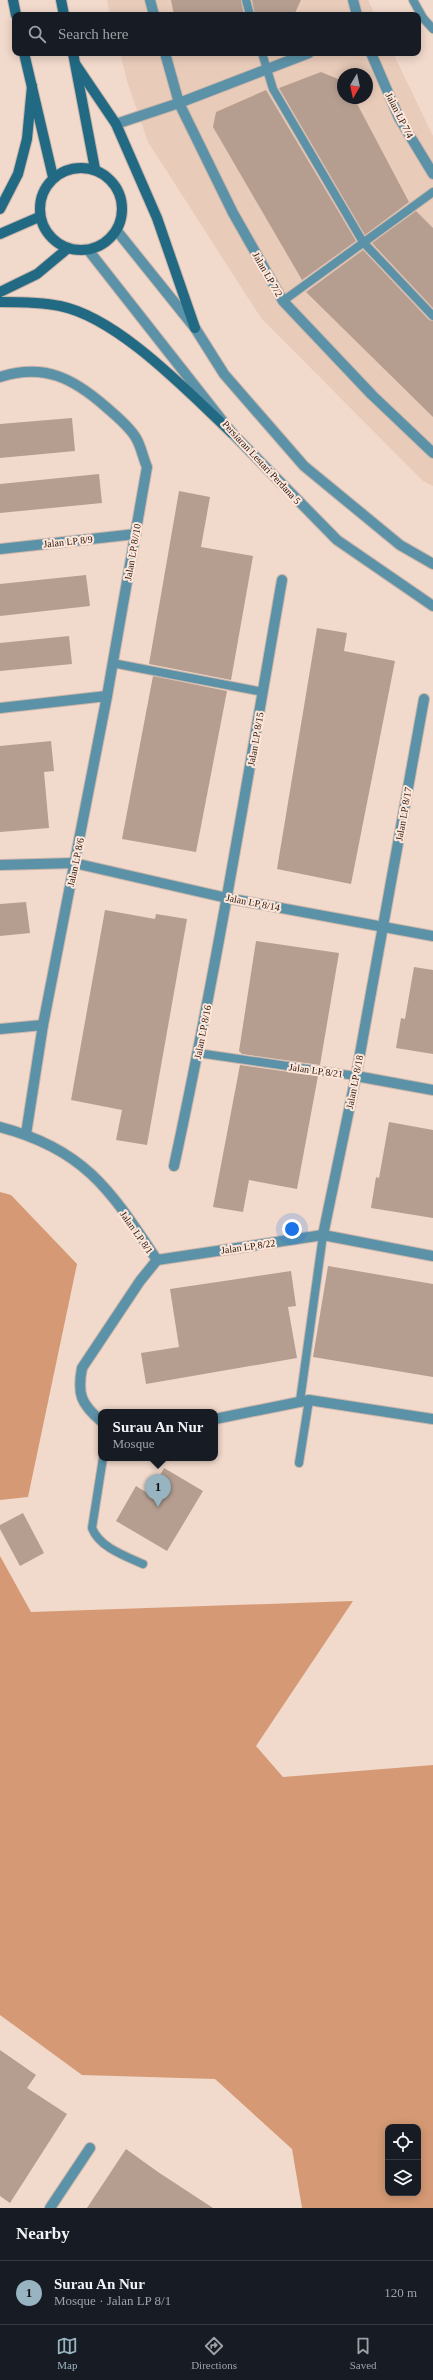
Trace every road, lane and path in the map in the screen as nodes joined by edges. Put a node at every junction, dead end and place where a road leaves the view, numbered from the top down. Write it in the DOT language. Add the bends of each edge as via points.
graph roads {
  1 [pos="13,0"];
  2 [pos="61,0"];
  3 [pos="150,0"];
  4 [pos="246,0"];
  5 [pos="353,0"];
  6 [pos="413,0"];
  7 [pos="15,12"];
  8 [pos="63,12"];
  9 [pos="153,12"];
  10 [pos="249,12"];
  11 [pos="356,12"];
  12 [pos="418,12"];
  13 [pos="421,18"];
  14 [pos="433,28"];
  15 [pos="25,56"];
  16 [pos="74,56"];
  17 [pos="166,56"];
  18 [pos="263,56"];
  19 [pos="301,56"];
  20 [pos="372,56"];
  21 [pos="76,65"];
  22 [pos="267,68"];
  23 [pos="32,86"];
  24 [pos="179,103"];
  25 [pos="116,124"];
  26 [pos="95,169"];
  27 [pos="433,174"];
  28 [pos="53,177"];
  29 [pos="433,192"];
  30 [pos="0,209"];
  31 [pos="39,217"];
  32 [pos="117,231"];
  33 [pos="0,234"];
  34 [pos="363,242"];
  35 [pos="67,249"];
  36 [pos="89,251"];
  37 [pos="0,292"];
  38 [pos="283,300"];
  39 [pos="0,302"];
  40 [pos="433,316"];
  41 [pos="195,328"];
  42 [pos="0,378"];
  43 [pos="232,433"];
  44 [pos="433,453"];
  45 [pos="136,534"];
  46 [pos="0,549"];
  47 [pos="433,564"];
  48 [pos="282,580"];
  49 [pos="433,606"];
  50 [pos="112,663"];
  51 [pos="263,692"];
  52 [pos="107,696"];
  53 [pos="424,699"];
  54 [pos="0,708"];
  55 [pos="74,863"];
  56 [pos="0,864"];
  57 [pos="227,898"];
  58 [pos="383,928"];
  59 [pos="433,936"];
  60 [pos="43,1025"];
  61 [pos="0,1029"];
  62 [pos="198,1053"];
  63 [pos="356,1076"];
  64 [pos="433,1090"];
  65 [pos="0,1127"];
  66 [pos="26,1134"];
  67 [pos="174,1166"];
  68 [pos="323,1236"];
  69 [pos="433,1256"];
  70 [pos="157,1260"];
  71 [pos="304,1400"];
  72 [pos="218,1418"];
  73 [pos="433,1418"];
  74 [pos="98,1419"];
  75 [pos="103,1461"];
  76 [pos="299,1463"];
  77 [pos="143,1564"];
  78 [pos="90,2148"];
  79 [pos="50,2208"];
  1 -- 7 [label="main road"];
  2 -- 8 [label="main road"];
  3 -- 9 [label="street"];
  4 -- 10 [label="lane"];
  5 -- 11 [label="street"];
  6 -- 12 [label="lane"];
  13 -- 14 [label="lane"];
  15 -- 23 [label="main road"];
  16 -- 21 [label="main road"];
  17 -- 24 [label="street, Jalan LP 7/2"];
  18 -- 22 [label="lane"];
  19 -- 22 [label="street"];
  20 -- 27 [label="street, Jalan LP 7/4" via="399,118"];
  21 -- 25 [label="main road"];
  21 -- 26 [label="main road"];
  22 -- 24 [label="street"];
  22 -- 34 [label="lane" via="273,88"];
  23 -- 28 [label="main road"];
  23 -- 30 [label="main road" via="27,139 18,174"];
  24 -- 25 [label="street"];
  24 -- 38 [label="street, Jalan LP 7/2" via="233,213"];
  25 -- 41 [label="main road" via="157,218"];
  26 -- 28 [label="main road" via="73,168"];
  26 -- 32 [label="main road" via="111,179 121,195 123,213"];
  28 -- 31 [label="main road" via="41,195"];
  29 -- 34 [label="lane"];
  31 -- 33 [label="main road"];
  31 -- 35 [label="main road" via="48,236"];
  32 -- 36 [label="main road" via="105,244"];
  32 -- 41 [label="street"];
  34 -- 38 [label="lane"];
  34 -- 40 [label="lane"];
  35 -- 36 [label="main road"];
  35 -- 37 [label="main road" via="37,274"];
  36 -- 43 [label="street, Persiaran Lestari Perdana 5"];
  38 -- 44 [label="street, Jalan LP 7/2" via="372,395"];
  39 -- 43 [label="main road" via="62,306 95,320 145,352"];
  41 -- 47 [label="street" via="224,374 304,466 400,545"];
  42 -- 45 [label="street, Jalan LP 8//10" via="39,371 64,377 86,389 136,438 147,467"];
  43 -- 49 [label="street, Persiaran Lestari Perdana 5" via="337,540"];
  45 -- 46 [label="street, Jalan LP 8/9"];
  45 -- 50 [label="street, Jalan LP 8//10"];
  48 -- 51 [label="street, Jalan LP 8/15"];
  50 -- 51 [label="lane"];
  50 -- 52 [label="street, Jalan LP 8//10"];
  51 -- 57 [label="street, Jalan LP 8/15"];
  52 -- 54 [label="street"];
  52 -- 55 [label="street, Jalan LP 8/6"];
  53 -- 58 [label="street, Jalan LP 8/17"];
  55 -- 56 [label="street, Jalan LP 8/14"];
  55 -- 57 [label="street, Jalan LP 8/14"];
  55 -- 60 [label="street, Jalan LP 8/6"];
  57 -- 58 [label="street, Jalan LP 8/14"];
  57 -- 62 [label="street, Jalan LP 8/16"];
  58 -- 59 [label="street, Jalan LP 8/14"];
  58 -- 63 [label="street, Jalan LP 8/18"];
  60 -- 61 [label="street"];
  60 -- 66 [label="street, Jalan LP 8/6"];
  62 -- 63 [label="lane, Jalan LP 8/21"];
  62 -- 67 [label="street, Jalan LP 8/16"];
  63 -- 64 [label="street, Jalan LP 8/21"];
  63 -- 68 [label="street, Jalan LP 8/18"];
  65 -- 66 [label="street, Jalan LP 8/1"];
  66 -- 70 [label="street, Jalan LP 8/1" via="54,1146 76,1160 97,1179 110,1192"];
  68 -- 69 [label="street, Jalan LP 8/22"];
  68 -- 70 [label="street, Jalan LP 8/22"];
  68 -- 71 [label="lane"];
  70 -- 74 [label="street, Jalan LP 8/1" via="82,1368 79,1384 81,1399"];
  71 -- 72 [label="street"];
  71 -- 73 [label="street"];
  71 -- 76 [label="lane"];
  75 -- 77 [label="lane" via="93,1519 94,1533 106,1545"];
  78 -- 79 [label="street"];
}
